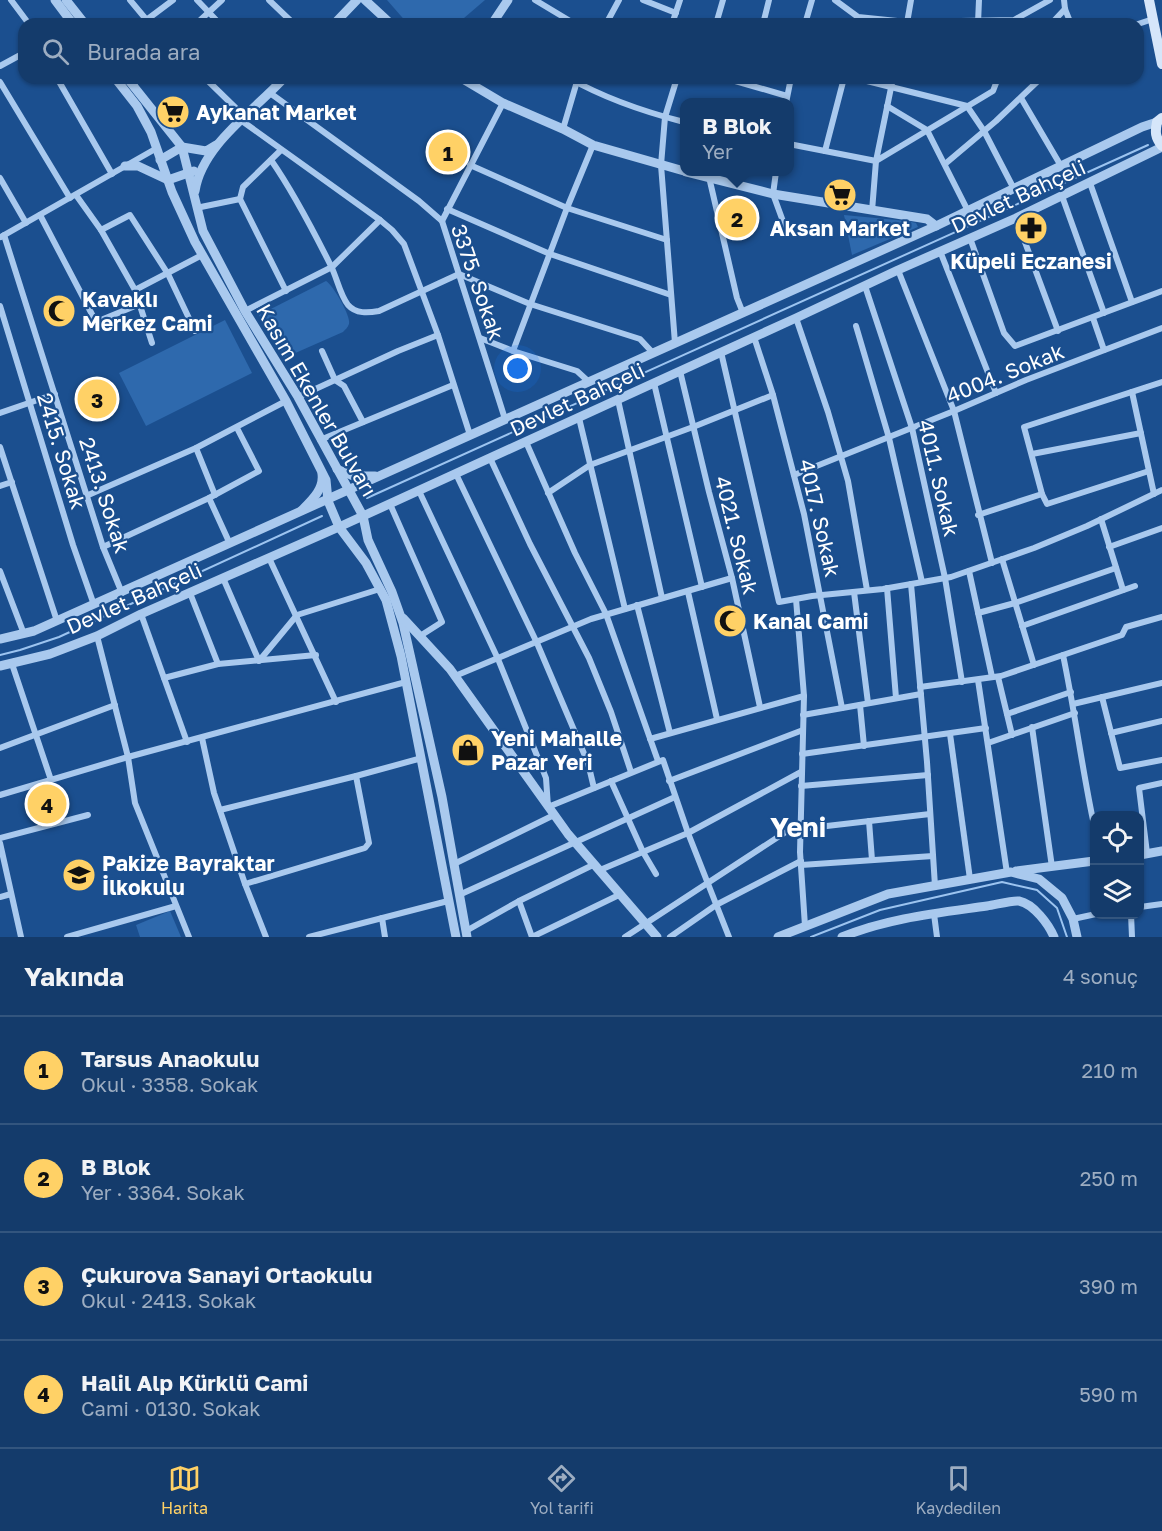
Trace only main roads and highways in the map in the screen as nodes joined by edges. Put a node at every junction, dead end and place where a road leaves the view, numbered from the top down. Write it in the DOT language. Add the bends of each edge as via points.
graph roads {
  1 [pos="1149,0"];
  2 [pos="1162,64"];
  3 [pos="1160,120"];
  4 [pos="1162,146"];
  1 -- 2 [label="main road"];
  3 -- 4 [label="main road" via="1155,130"];
}
